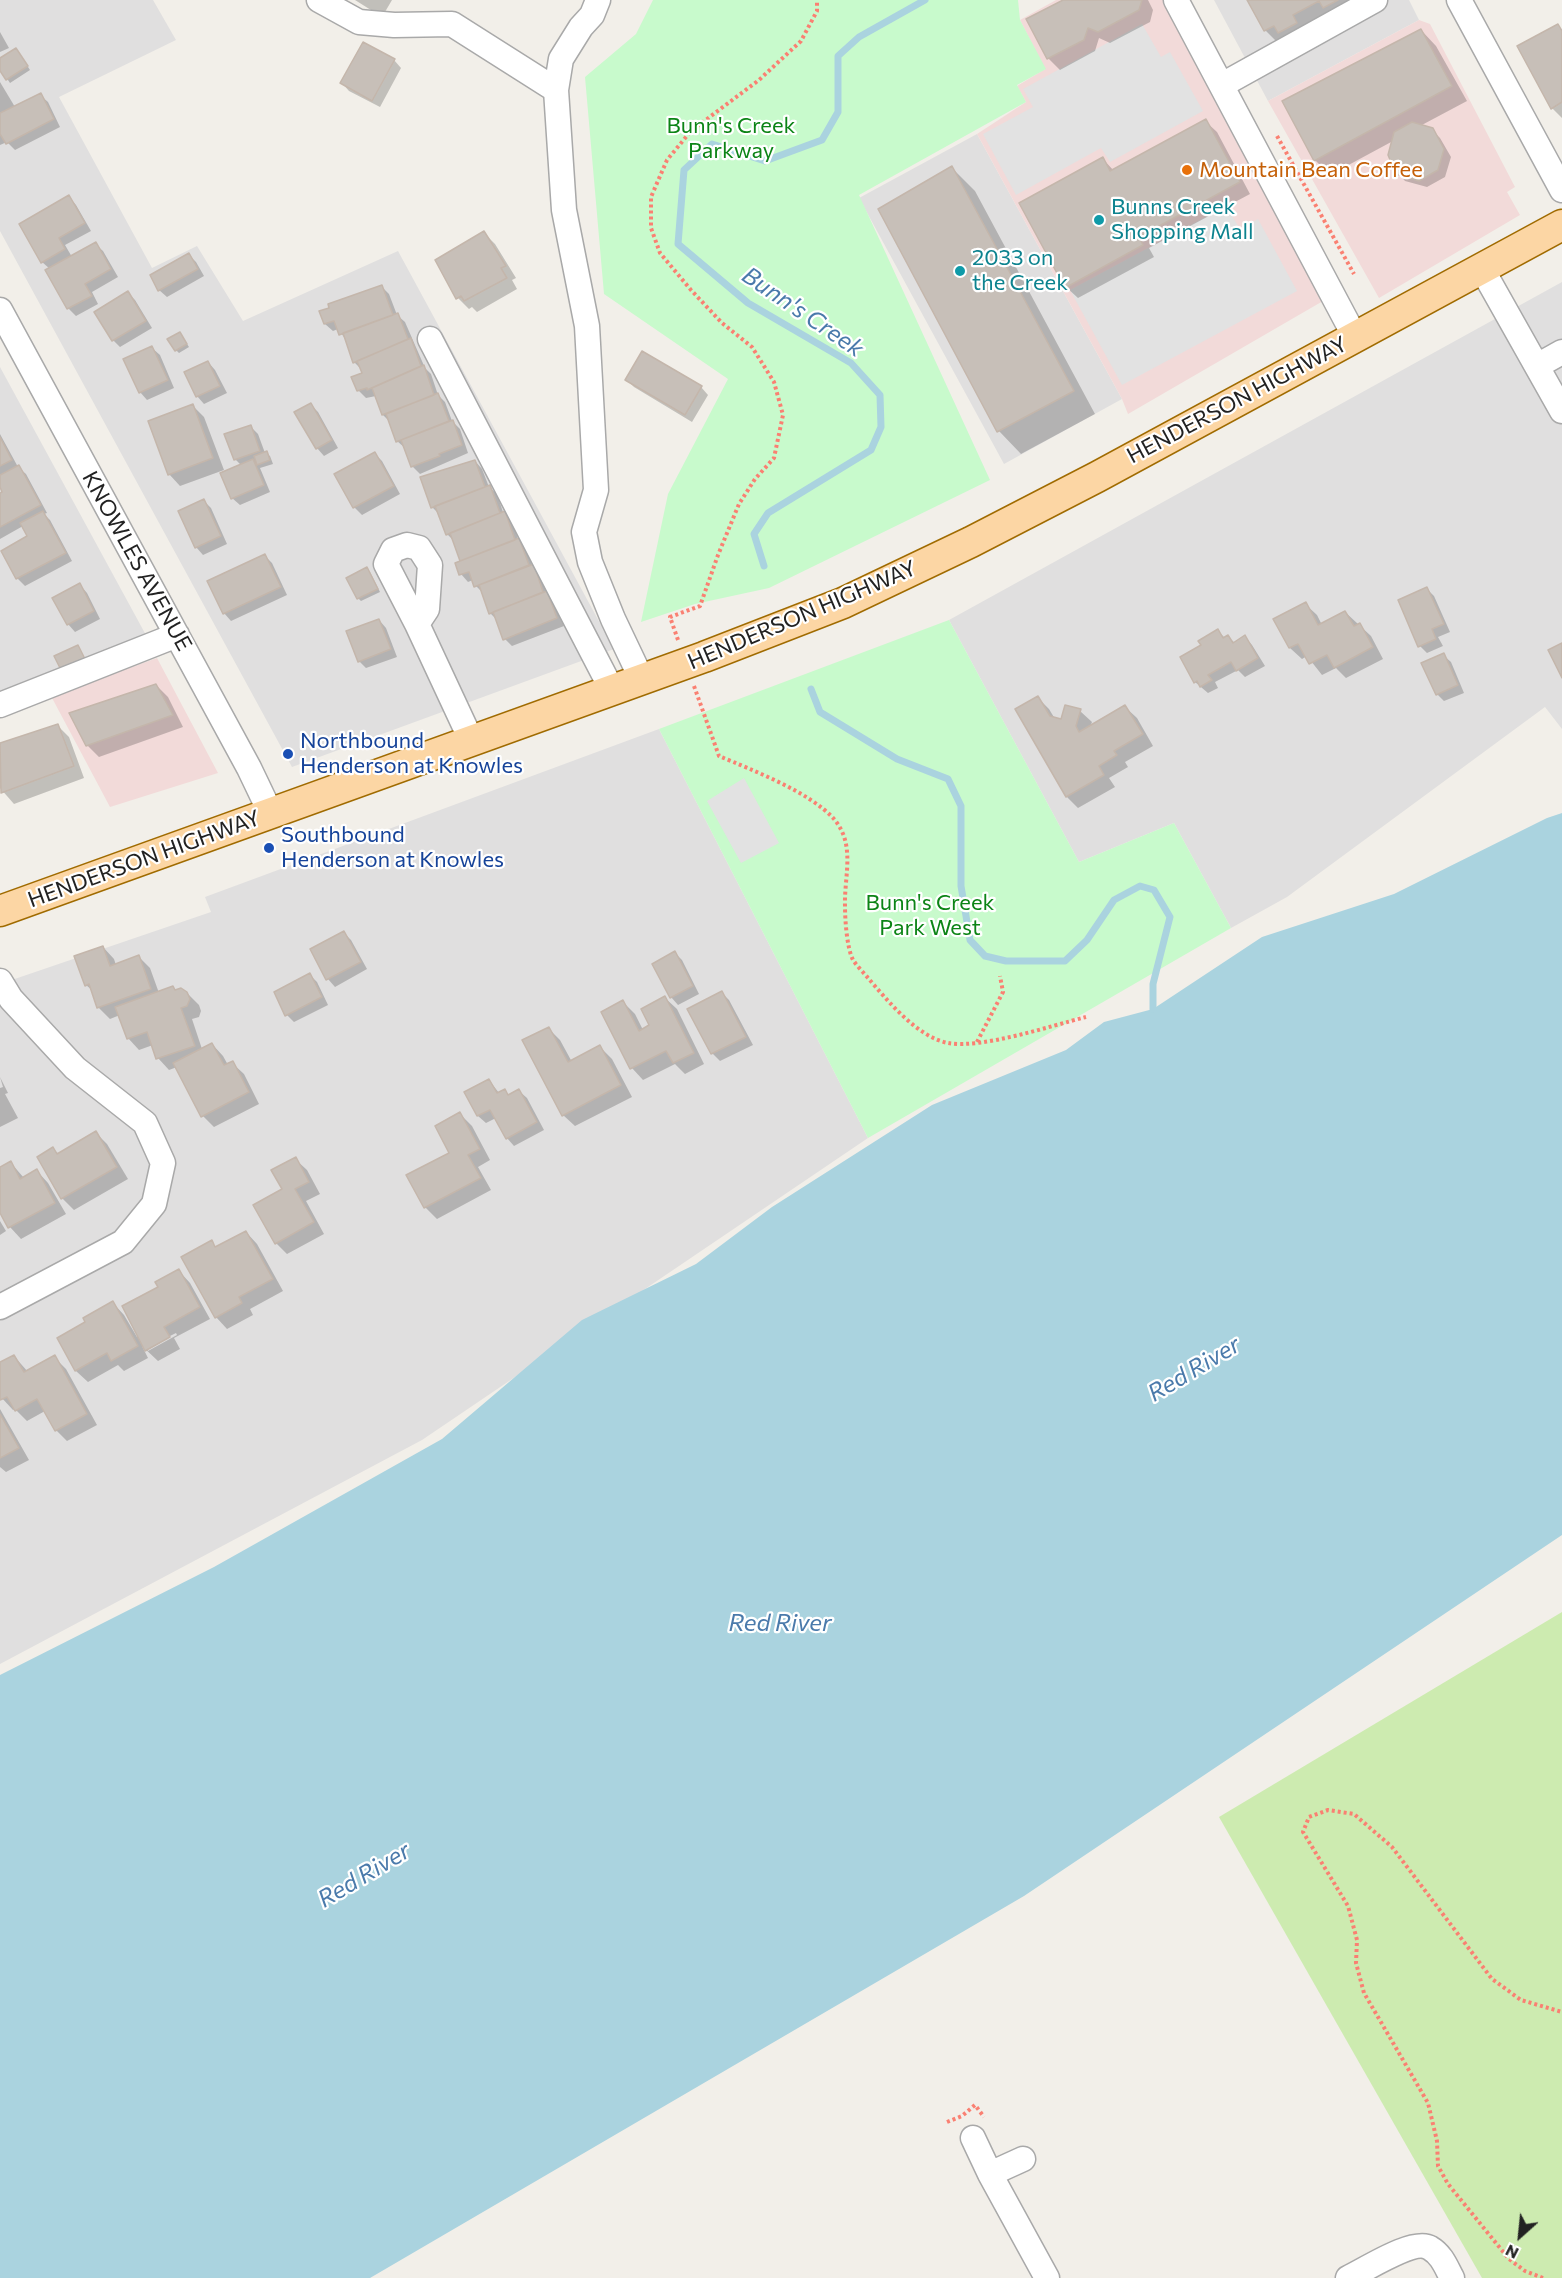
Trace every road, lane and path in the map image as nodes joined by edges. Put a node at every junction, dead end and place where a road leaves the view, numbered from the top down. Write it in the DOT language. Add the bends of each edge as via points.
graph roads {
  1 [pos="320,0"];
  2 [pos="598,0"];
  3 [pos="817,0"];
  4 [pos="1176,0"];
  5 [pos="1375,0"];
  6 [pos="1459,0"];
  7 [pos="1222,86"];
  8 [pos="556,90"];
  9 [pos="1276,133"];
  10 [pos="1562,190"];
  11 [pos="1562,225"];
  12 [pos="1482,269"];
  13 [pos="1354,274"];
  14 [pos="0,310"];
  15 [pos="1355,337"];
  16 [pos="430,339"];
  17 [pos="1562,352"];
  18 [pos="1537,366"];
  19 [pos="1562,411"];
  20 [pos="417,624"];
  21 [pos="177,635"];
  22 [pos="686,664"];
  23 [pos="642,680"];
  24 [pos="612,690"];
  25 [pos="0,705"];
  26 [pos="472,742"];
  27 [pos="271,814"];
  28 [pos="0,911"];
  29 [pos="1000,976"];
  30 [pos="0,981"];
  31 [pos="1086,1017"];
  32 [pos="977,1042"];
  33 [pos="0,1307"];
  34 [pos="1562,2012"];
  35 [pos="973,2138"];
  36 [pos="1023,2159"];
  37 [pos="990,2174"];
  38 [pos="1046,2278"];
  39 [pos="1348,2278"];
  40 [pos="1452,2278"];
  41 [pos="1543,2278"];
  1 -- 8 [label="street" via="359,22 452,24"];
  2 -- 8 [label="street" via="561,59"];
  3 -- 22 [label="path" via="817,11 801,41 759,80 691,131 667,160 651,197 651,228 660,253 722,323 752,347 774,382 783,415 774,458 739,504 700,606 670,617"];
  4 -- 7 [label="street"];
  5 -- 7 [label="street"];
  6 -- 10 [label="street"];
  7 -- 15 [label="street"];
  8 -- 23 [label="street" via="564,210 587,326 596,490 584,532 590,562"];
  9 -- 13 [label="path"];
  11 -- 12 [label="main road, HENDERSON HIGHWAY"];
  12 -- 15 [label="main road, HENDERSON HIGHWAY"];
  12 -- 18 [label="street"];
  14 -- 21 [label="street, KNOWLES AVENUE"];
  15 -- 22 [label="main road, HENDERSON HIGHWAY" via="971,542 843,603"];
  16 -- 24 [label="street"];
  17 -- 18 [label="street"];
  18 -- 19 [label="street"];
  20 -- 26 [label="street"];
  21 -- 25 [label="street"];
  21 -- 27 [label="street, KNOWLES AVENUE"];
  22 -- 23 [label="main road, HENDERSON HIGHWAY"];
  22 -- 32 [label="path" via="718,756 782,783 834,819 845,838 848,868 844,904 853,960 886,1000 917,1029 947,1042"];
  23 -- 24 [label="main road, HENDERSON HIGHWAY"];
  24 -- 26 [label="main road, HENDERSON HIGHWAY"];
  26 -- 27 [label="main road, HENDERSON HIGHWAY"];
  27 -- 28 [label="main road, HENDERSON HIGHWAY"];
  29 -- 32 [label="path" via="1003,992"];
  30 -- 33 [label="street" via="11,999 75,1068 145,1123 163,1162 154,1204 123,1242"];
  31 -- 32 [label="path"];
  34 -- 41 [label="path" via="1521,2000 1492,1979 1392,1847 1354,1814 1328,1810 1309,1817 1303,1832 1348,1906 1364,1994 1428,2103 1438,2166 1509,2259"];
  35 -- 37 [label="street"];
  36 -- 37 [label="street"];
  37 -- 38 [label="street"];
  39 -- 40 [label="street" via="1413,2246 1428,2246 1440,2256"];
}
